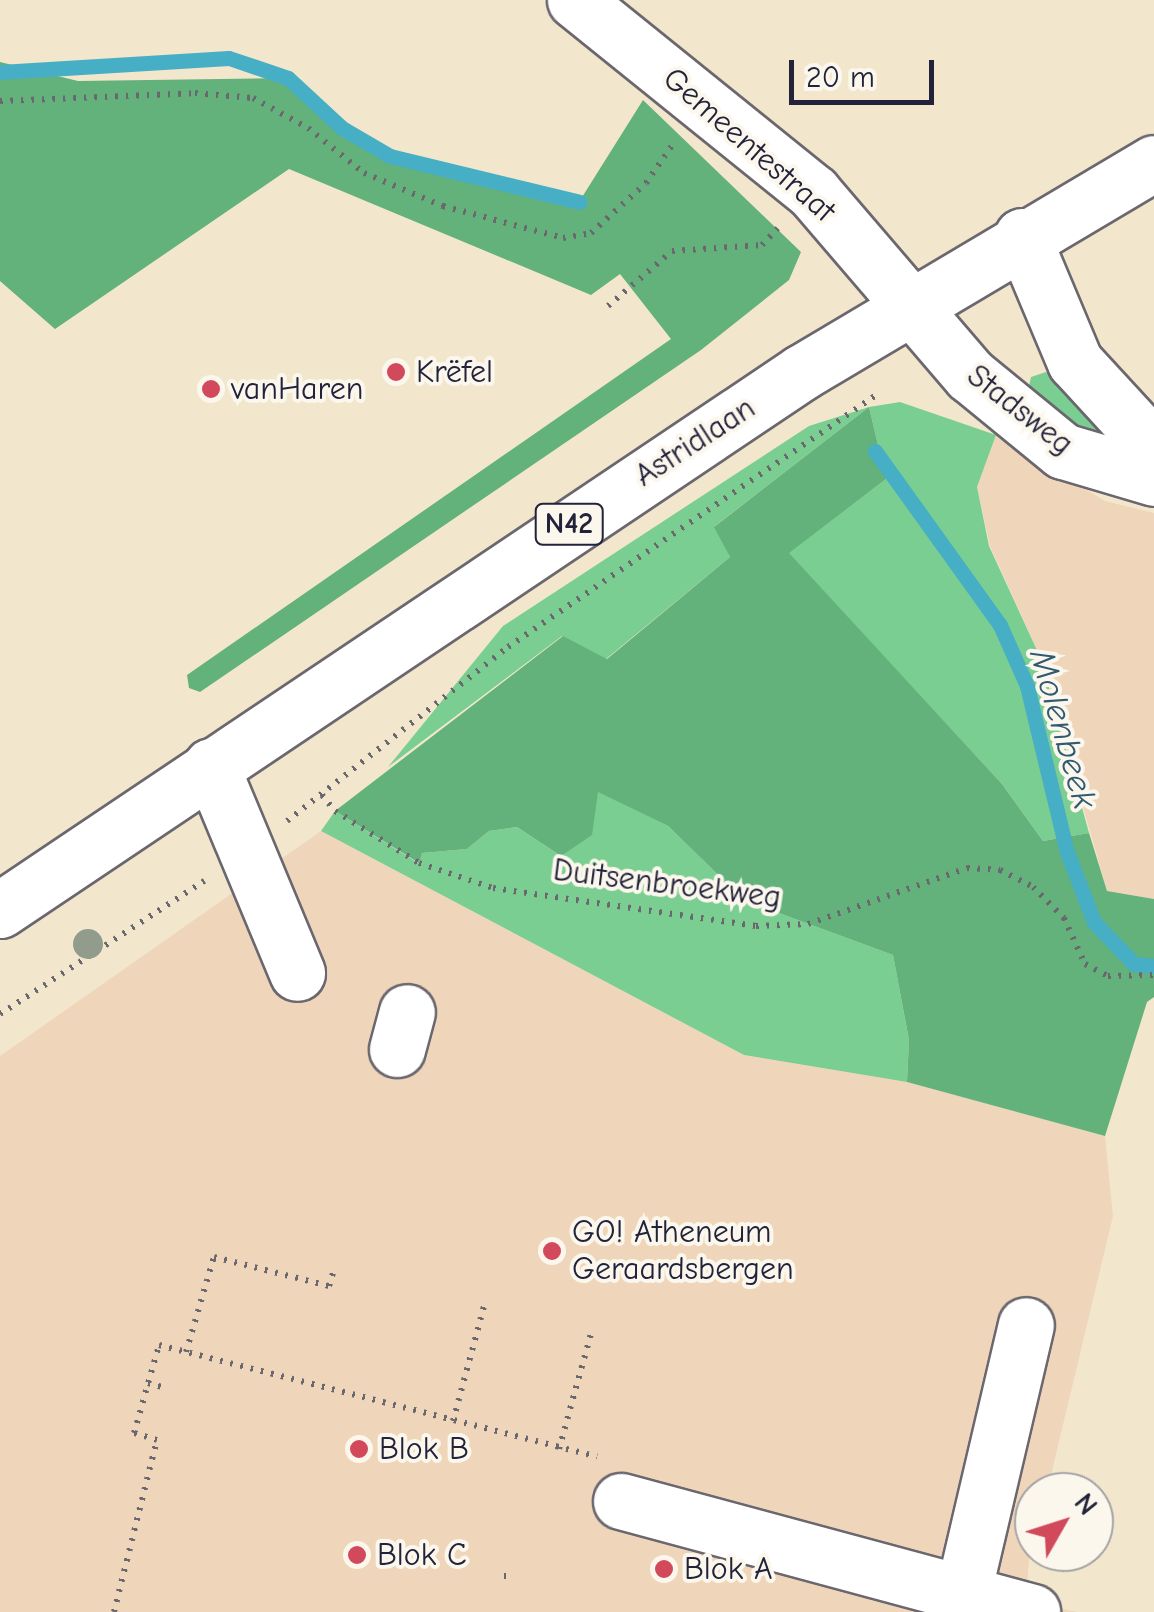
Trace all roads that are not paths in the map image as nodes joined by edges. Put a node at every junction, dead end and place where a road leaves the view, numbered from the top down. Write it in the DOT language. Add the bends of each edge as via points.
graph roads {
  1 [pos="575,0"];
  2 [pos="1154,163"];
  3 [pos="1022,236"];
  4 [pos="910,304"];
  5 [pos="1154,448"];
  6 [pos="1154,478"];
  7 [pos="211,766"];
  8 [pos="0,910"];
  9 [pos="297,973"];
  10 [pos="1026,1325"];
  11 [pos="622,1500"];
  12 [pos="963,1593"];
  13 [pos="1032,1612"];
  1 -- 4 [label="main road, Gemeentestraat" via="812,192"];
  2 -- 3 [label="main road, Astridlaan / N42"];
  3 -- 4 [label="main road, Astridlaan / N42"];
  3 -- 5 [label="main road, Stadsweg" via="1075,362"];
  4 -- 6 [label="main road, Stadsweg" via="970,375 1063,452"];
  4 -- 7 [label="main road, Astridlaan / N42"];
  7 -- 8 [label="main road, Astridlaan / N42"];
  7 -- 9 [label="main road"];
  10 -- 12 [label="main road"];
  11 -- 12 [label="main road"];
  12 -- 13 [label="main road"];
}
